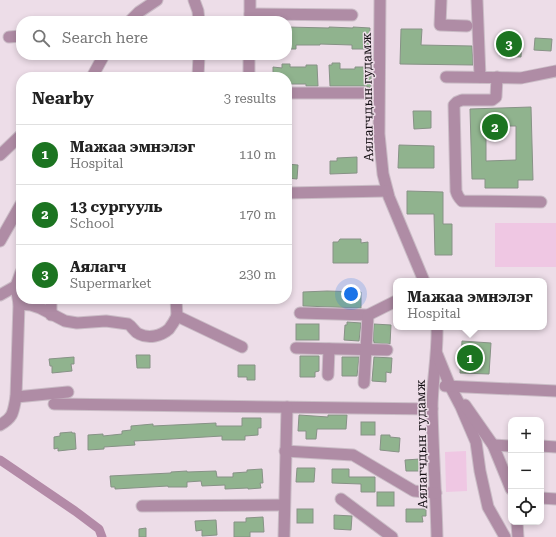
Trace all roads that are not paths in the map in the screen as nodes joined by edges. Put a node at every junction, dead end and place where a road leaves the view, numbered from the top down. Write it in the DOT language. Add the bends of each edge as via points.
graph roads {
  1 [pos="157,0"];
  2 [pos="194,0"];
  3 [pos="250,0"];
  4 [pos="380,0"];
  5 [pos="441,0"];
  6 [pos="477,0"];
  7 [pos="352,14"];
  8 [pos="135,16"];
  9 [pos="198,16"];
  10 [pos="250,16"];
  11 [pos="284,16"];
  12 [pos="467,26"];
  13 [pos="16,36"];
  14 [pos="9,37"];
  15 [pos="101,60"];
  16 [pos="199,60"];
  17 [pos="249,60"];
  18 [pos="556,71"];
  19 [pos="95,72"];
  20 [pos="198,72"];
  21 [pos="249,72"];
  22 [pos="446,76"];
  23 [pos="480,77"];
  24 [pos="497,77"];
  25 [pos="365,93"];
  26 [pos="292,94"];
  27 [pos="16,140"];
  28 [pos="0,155"];
  29 [pos="387,191"];
  30 [pos="292,193"];
  31 [pos="541,202"];
  32 [pos="16,211"];
  33 [pos="3,229"];
  34 [pos="0,241"];
  35 [pos="421,278"];
  36 [pos="16,286"];
  37 [pos="0,295"];
  38 [pos="393,302"];
  39 [pos="19,304"];
  40 [pos="51,304"];
  41 [pos="177,304"];
  42 [pos="300,313"];
  43 [pos="51,315"];
  44 [pos="368,315"];
  45 [pos="178,316"];
  46 [pos="437,330"];
  47 [pos="242,347"];
  48 [pos="296,348"];
  49 [pos="329,349"];
  50 [pos="366,350"];
  51 [pos="387,350"];
  52 [pos="436,352"];
  53 [pos="328,375"];
  54 [pos="364,383"];
  55 [pos="433,385"];
  56 [pos="451,386"];
  57 [pos="556,391"];
  58 [pos="68,392"];
  59 [pos="16,397"];
  60 [pos="54,404"];
  61 [pos="286,407"];
  62 [pos="432,408"];
  63 [pos="0,425"];
  64 [pos="494,445"];
  65 [pos="508,446"];
  66 [pos="544,446"];
  67 [pos="556,447"];
  68 [pos="285,451"];
  69 [pos="508,481"];
  70 [pos="436,493"];
  71 [pos="544,498"];
  72 [pos="341,499"];
  73 [pos="556,499"];
  74 [pos="284,505"];
  75 [pos="142,506"];
  76 [pos="517,525"];
  77 [pos="284,537"];
  78 [pos="392,537"];
  79 [pos="437,537"];
  80 [pos="506,537"];
  81 [pos="518,537"];
  1 -- 8 [label="street"];
  2 -- 9 [label="street"];
  3 -- 10 [label="street"];
  4 -- 29 [label="street, Аялагчдын гудамж" via="379,134"];
  5 -- 12 [label="street" via="440,25"];
  6 -- 23 [label="street"];
  7 -- 11 [label="street"];
  13 -- 14 [label="street"];
  15 -- 19 [label="street"];
  16 -- 20 [label="street"];
  17 -- 21 [label="street"];
  18 -- 24 [label="street" via="521,78"];
  22 -- 23 [label="street"];
  23 -- 24 [label="street"];
  24 -- 31 [label="street" via="496,97 492,100 462,100 454,105 457,195 462,201"];
  25 -- 26 [label="street"];
  27 -- 28 [label="street"];
  29 -- 30 [label="street"];
  29 -- 35 [label="street, Аялагчдын гудамж"];
  32 -- 33 [label="street"];
  33 -- 34 [label="street"];
  36 -- 37 [label="street"];
  38 -- 44 [label="street"];
  39 -- 43 [label="street" via="40,308"];
  39 -- 59 [label="street"];
  40 -- 43 [label="street"];
  41 -- 45 [label="street"];
  42 -- 44 [label="street"];
  43 -- 45 [label="street" via="77,323 106,321 128,324 134,331 146,336 162,334"];
  44 -- 50 [label="street"];
  45 -- 47 [label="street"];
  46 -- 52 [label="street, Аялагчдын гудамж"];
  48 -- 49 [label="street"];
  49 -- 50 [label="street"];
  49 -- 53 [label="street"];
  50 -- 51 [label="street"];
  50 -- 54 [label="street"];
  52 -- 55 [label="street, Аялагчдын гудамж"];
  52 -- 56 [label="street"];
  55 -- 56 [label="street"];
  55 -- 62 [label="street, Аялагчдын гудамж"];
  56 -- 57 [label="street"];
  56 -- 64 [label="street"];
  56 -- 80 [label="street" via="476,442 488,507"];
  58 -- 59 [label="street"];
  59 -- 63 [label="street" via="11,416"];
  60 -- 61 [label="street"];
  61 -- 62 [label="street"];
  61 -- 68 [label="street"];
  62 -- 70 [label="street, Аялагчдын гудамж"];
  64 -- 65 [label="street"];
  64 -- 69 [label="street"];
  66 -- 67 [label="street"];
  68 -- 70 [label="street" via="353,455 414,491"];
  68 -- 74 [label="street"];
  70 -- 79 [label="street, Аялагчдын гудамж"];
  71 -- 73 [label="street"];
  72 -- 78 [label="street"];
  74 -- 75 [label="street"];
  74 -- 77 [label="street"];
  76 -- 81 [label="street"];
}
